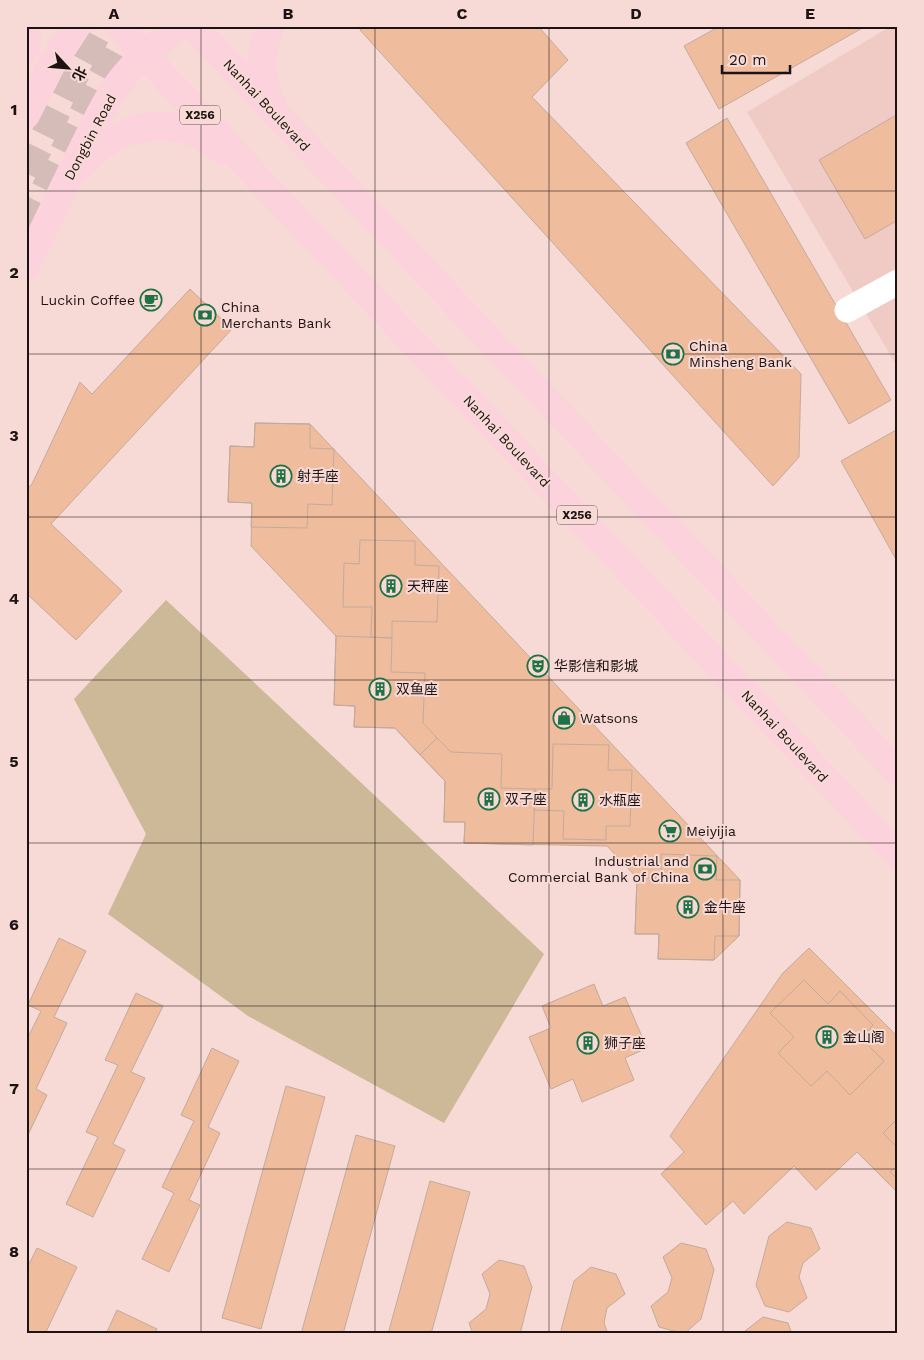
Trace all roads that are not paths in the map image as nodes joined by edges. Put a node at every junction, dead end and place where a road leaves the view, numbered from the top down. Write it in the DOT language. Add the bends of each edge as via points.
graph roads {
  1 [pos="28,26"];
  2 [pos="77,26"];
  3 [pos="118,26"];
  4 [pos="179,26"];
  5 [pos="193,26"];
  6 [pos="271,26"];
  7 [pos="26,49"];
  8 [pos="144,54"];
  9 [pos="26,115"];
  10 [pos="281,120"];
  11 [pos="256,175"];
  12 [pos="57,200"];
  13 [pos="26,266"];
  14 [pos="898,282"];
  15 [pos="847,310"];
  16 [pos="898,772"];
  17 [pos="898,855"];
  1 -- 7 [label="main road"];
  2 -- 9 [label="main road" via="52,64"];
  3 -- 8 [label="main road, Nanhai Boulevard / X256"];
  4 -- 8 [label="main road, Dongbin Road"];
  5 -- 10 [label="main road, Nanhai Boulevard"];
  6 -- 10 [label="main road" via="262,59 270,100"];
  8 -- 11 [label="main road, Nanhai Boulevard / X256"];
  8 -- 12 [label="main road, Dongbin Road" via="109,98"];
  10 -- 16 [label="main road, Nanhai Boulevard"];
  11 -- 12 [label="main road" via="225,152 189,132 167,126 150,126 131,130 110,140 89,157"];
  11 -- 17 [label="main road, Nanhai Boulevard / X256"];
  12 -- 13 [label="main road, Dongbin Road"];
  14 -- 15 [label="street"];
}
